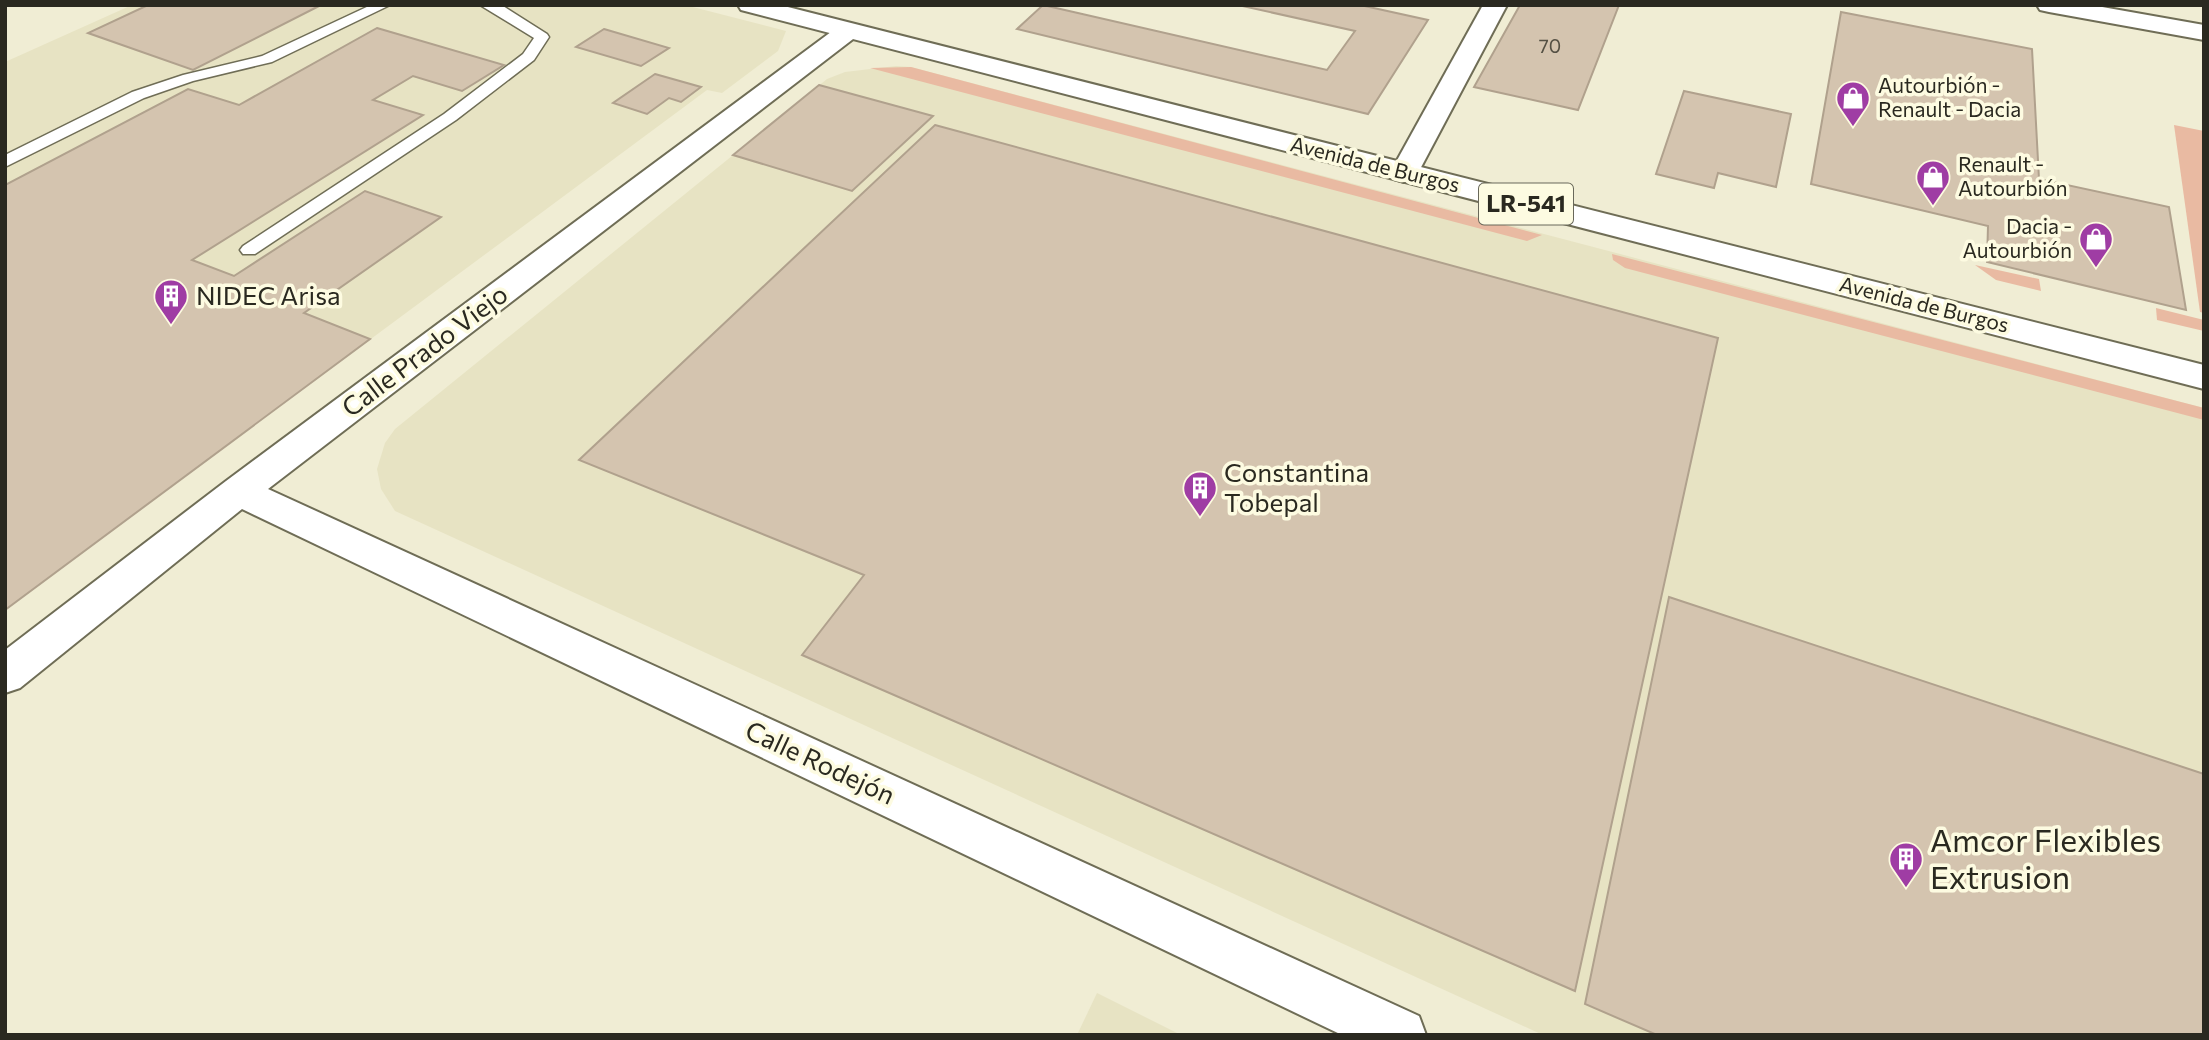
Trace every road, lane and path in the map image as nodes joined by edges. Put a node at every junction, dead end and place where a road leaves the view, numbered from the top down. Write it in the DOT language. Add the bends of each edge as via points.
graph roads {
  1 [pos="383,5"];
  2 [pos="487,5"];
  3 [pos="750,5"];
  4 [pos="1495,5"];
  5 [pos="2049,5"];
  6 [pos="848,31"];
  7 [pos="2204,33"];
  8 [pos="5,163"];
  9 [pos="1404,173"];
  10 [pos="249,250"];
  11 [pos="2204,377"];
  12 [pos="239,491"];
  13 [pos="5,676"];
  14 [pos="1400,1035"];
  1 -- 8 [label="lane" via="267,59 138,95"];
  2 -- 10 [label="lane" via="542,37 529,57 450,117"];
  3 -- 6 [label="street, Avenida de Burgos / LR-541"];
  4 -- 9 [label="street"];
  5 -- 7 [label="street"];
  6 -- 9 [label="street, Avenida de Burgos / LR-541"];
  6 -- 12 [label="street, Calle Prado Viejo"];
  9 -- 11 [label="street, Avenida de Burgos / LR-541"];
  12 -- 13 [label="street, Calle Prado Viejo"];
  12 -- 14 [label="street, Calle Rodejón"];
}
